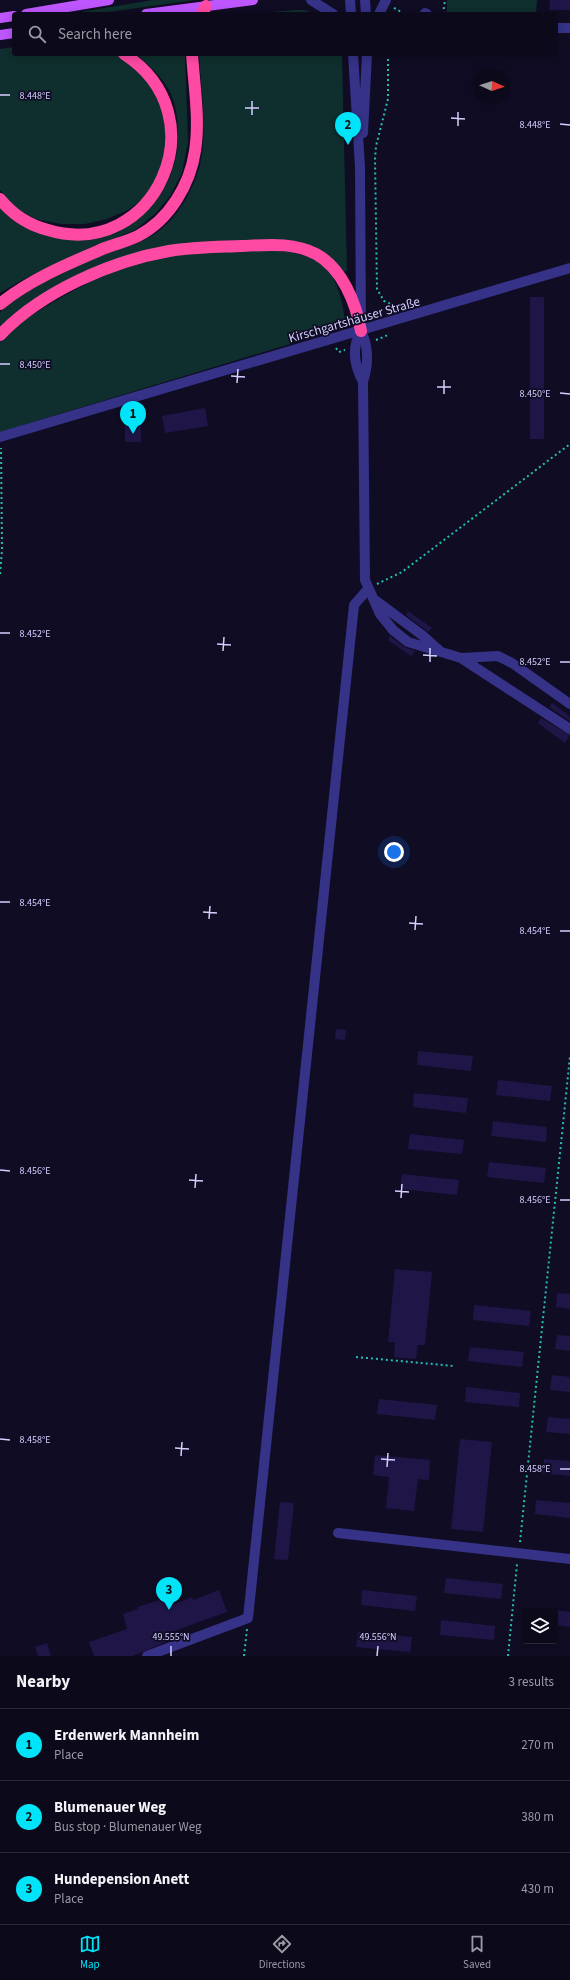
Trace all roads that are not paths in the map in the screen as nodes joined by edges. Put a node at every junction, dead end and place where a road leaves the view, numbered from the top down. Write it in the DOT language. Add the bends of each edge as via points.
graph roads {
  1 [pos="109,0"];
  2 [pos="252,0"];
  3 [pos="311,0"];
  4 [pos="350,0"];
  5 [pos="366,0"];
  6 [pos="389,4"];
  7 [pos="204,10"];
  8 [pos="38,12"];
  9 [pos="175,12"];
  10 [pos="330,12"];
  11 [pos="351,12"];
  12 [pos="366,12"];
  13 [pos="381,12"];
  14 [pos="12,16"];
  15 [pos="0,18"];
  16 [pos="558,28"];
  17 [pos="570,28"];
  18 [pos="12,33"];
  19 [pos="0,35"];
  20 [pos="126,56"];
  21 [pos="192,56"];
  22 [pos="353,56"];
  23 [pos="367,56"];
  24 [pos="360,167"];
  25 [pos="0,199"];
  26 [pos="570,268"];
  27 [pos="0,304"];
  28 [pos="361,331"];
  29 [pos="0,335"];
  30 [pos="1,437"];
  31 [pos="368,589"];
  32 [pos="375,600"];
  33 [pos="444,654"];
  34 [pos="460,658"];
  35 [pos="570,704"];
  36 [pos="570,729"];
  37 [pos="338,1533"];
  38 [pos="570,1559"];
  39 [pos="147,1656"];
  1 -- 8 [label="main road"];
  2 -- 7 [label="main road"];
  3 -- 10 [label="street"];
  4 -- 11 [label="street"];
  5 -- 12 [label="street"];
  6 -- 13 [label="street"];
  7 -- 9 [label="main road"];
  14 -- 15 [label="main road"];
  16 -- 17 [label="street"];
  18 -- 19 [label="main road"];
  20 -- 25 [label="highway" via="150,76 168,109 171,151 154,194 134,214 110,228 74,234 41,228 18,216"];
  21 -- 27 [label="highway" via="195,150 188,177 170,208 147,231 72,262 24,287"];
  22 -- 24 [label="street"];
  23 -- 24 [label="street"];
  24 -- 28 [label="street"];
  26 -- 28 [label="street, Kirschgartshäuser Straße"];
  28 -- 29 [label="highway" via="354,302 341,279 325,260 307,250 275,245 197,248 139,257 112,266 58,292 14,322"];
  28 -- 30 [label="street, Kirschgartshäuser Straße"];
  28 -- 31 [label="street" via="366,344 367,364 363,382 365,580"];
  31 -- 32 [label="street"];
  31 -- 39 [label="street" via="354,605 248,1618"];
  32 -- 33 [label="street"];
  32 -- 33 [label="street" via="380,614 398,634 414,645"];
  33 -- 34 [label="street"];
  34 -- 35 [label="street" via="498,656"];
  34 -- 36 [label="street"];
  37 -- 38 [label="street"];
}
